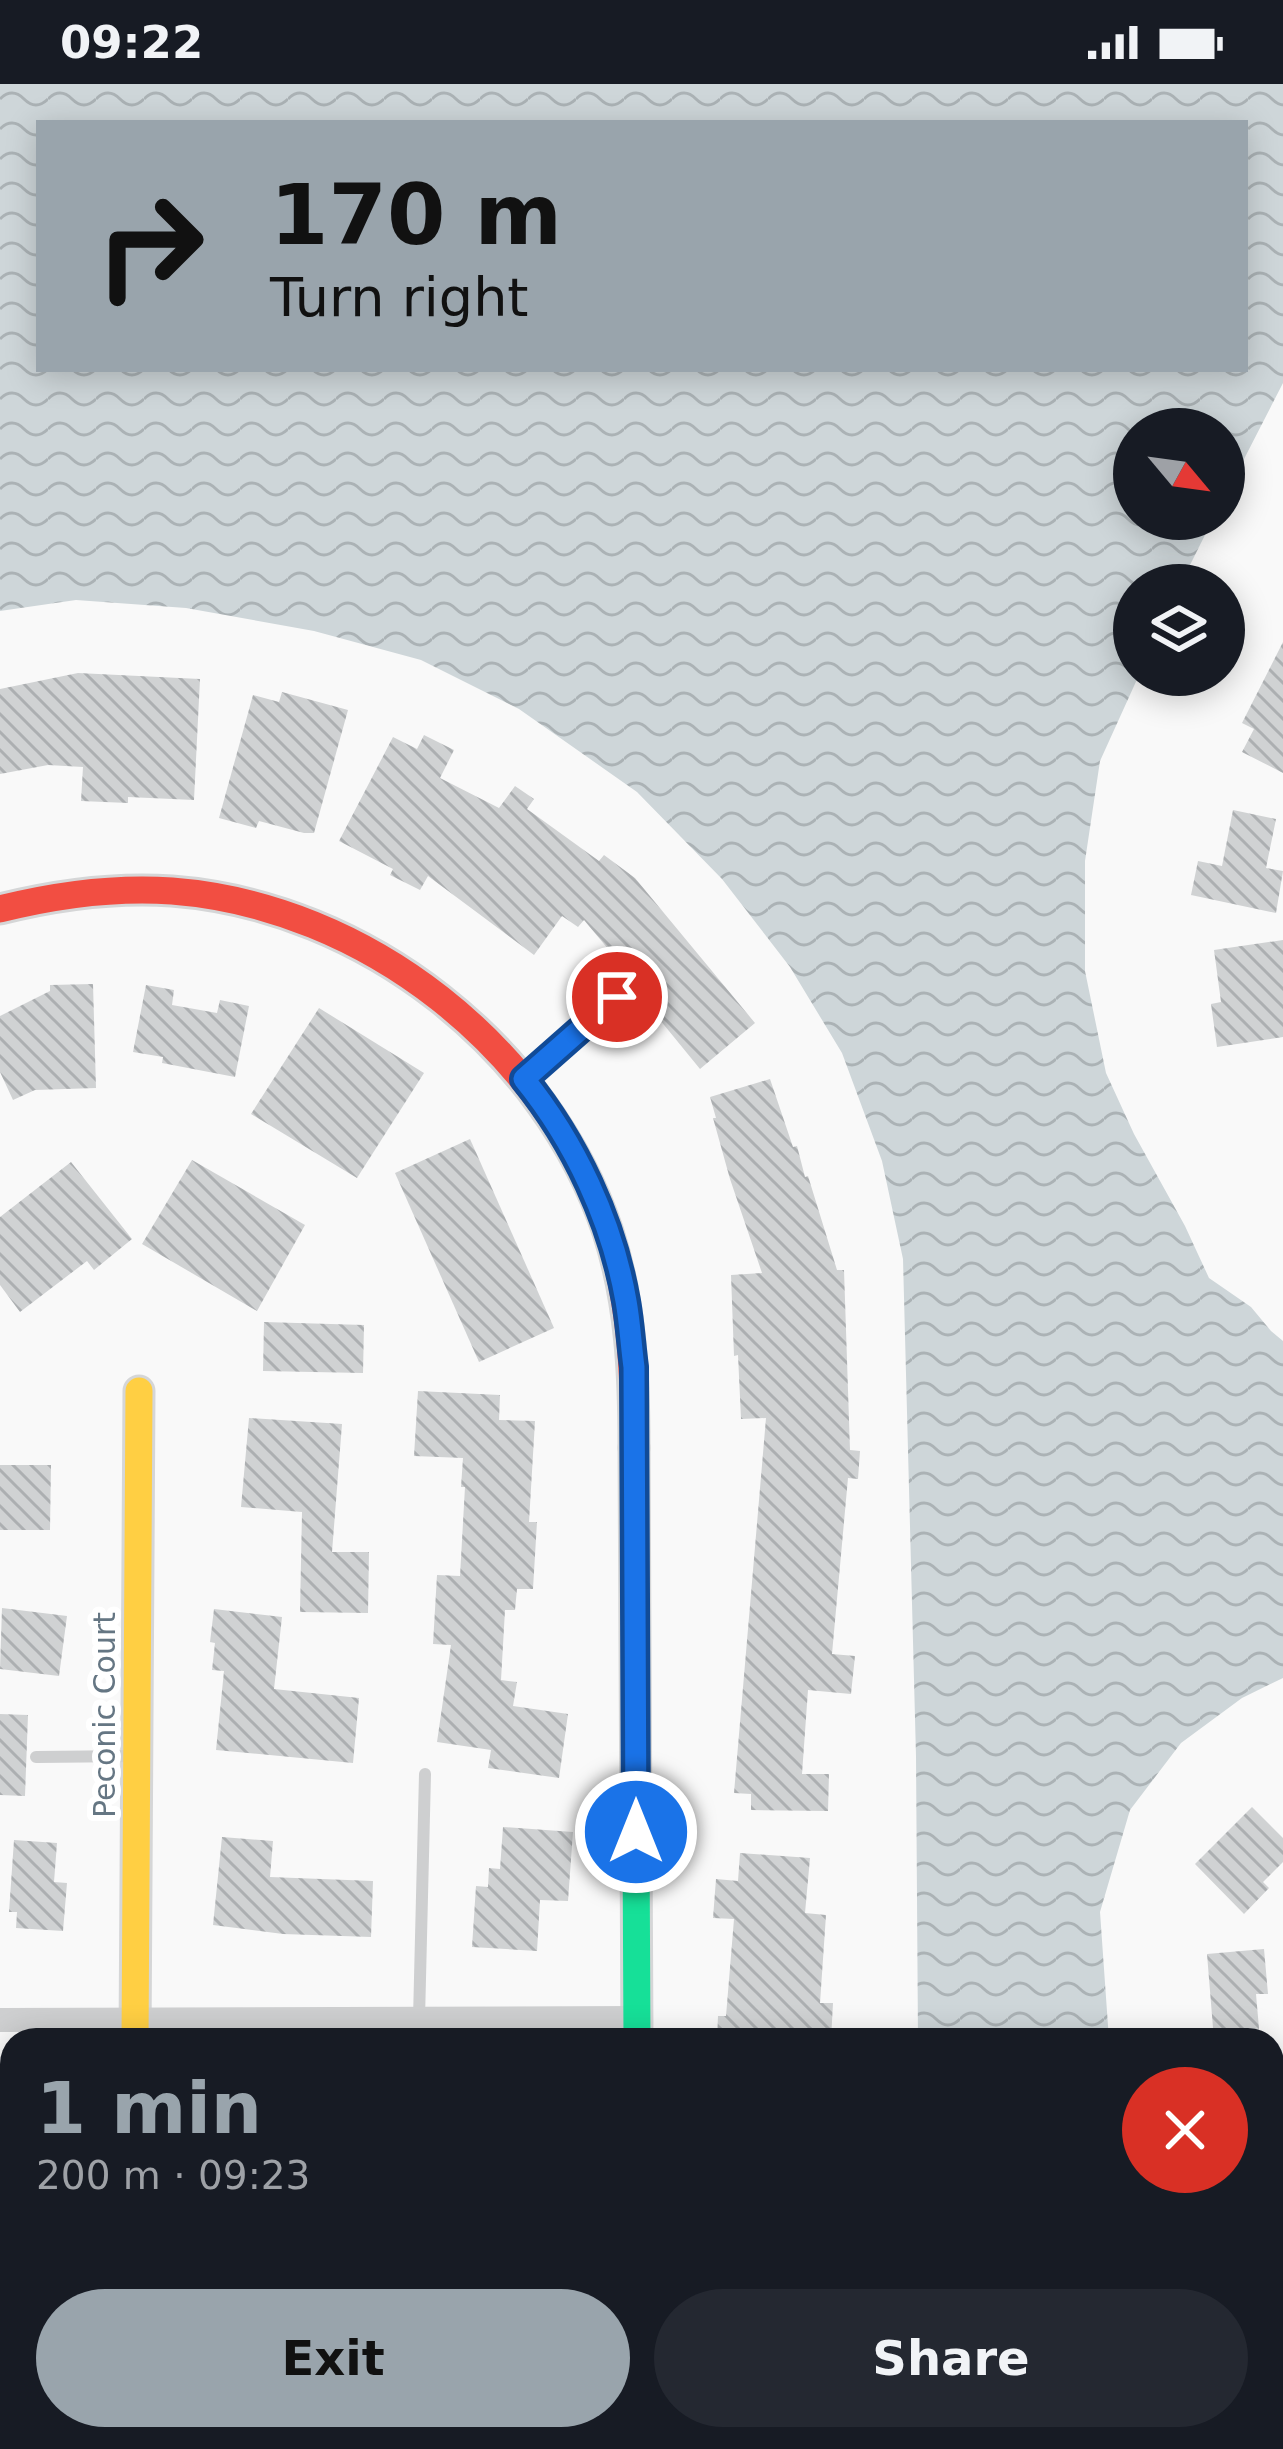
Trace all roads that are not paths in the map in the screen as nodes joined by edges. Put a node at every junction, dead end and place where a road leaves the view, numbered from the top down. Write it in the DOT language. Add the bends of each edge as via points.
graph roads {
  1 [pos="0,909"];
  2 [pos="617,997"];
  3 [pos="524,1079"];
  4 [pos="139,1391"];
  5 [pos="137,1756"];
  6 [pos="36,1757"];
  7 [pos="425,1774"];
  8 [pos="419,2018"];
  9 [pos="0,2020"];
  10 [pos="108,2028"];
  11 [pos="135,2028"];
  12 [pos="182,2028"];
  13 [pos="617,2028"];
  14 [pos="637,2028"];
  1 -- 3 [label="street" via="89,892 179,892 308,922 408,973 462,1014"];
  2 -- 3 [label="lane"];
  3 -- 14 [label="street" via="574,1153 602,1214 634,1367"];
  4 -- 5 [label="street, Peconic Court"];
  5 -- 6 [label="lane"];
  5 -- 11 [label="street, Peconic Court"];
  7 -- 8 [label="lane"];
  8 -- 12 [label="street"];
  8 -- 13 [label="street"];
  9 -- 10 [label="street"];
}
